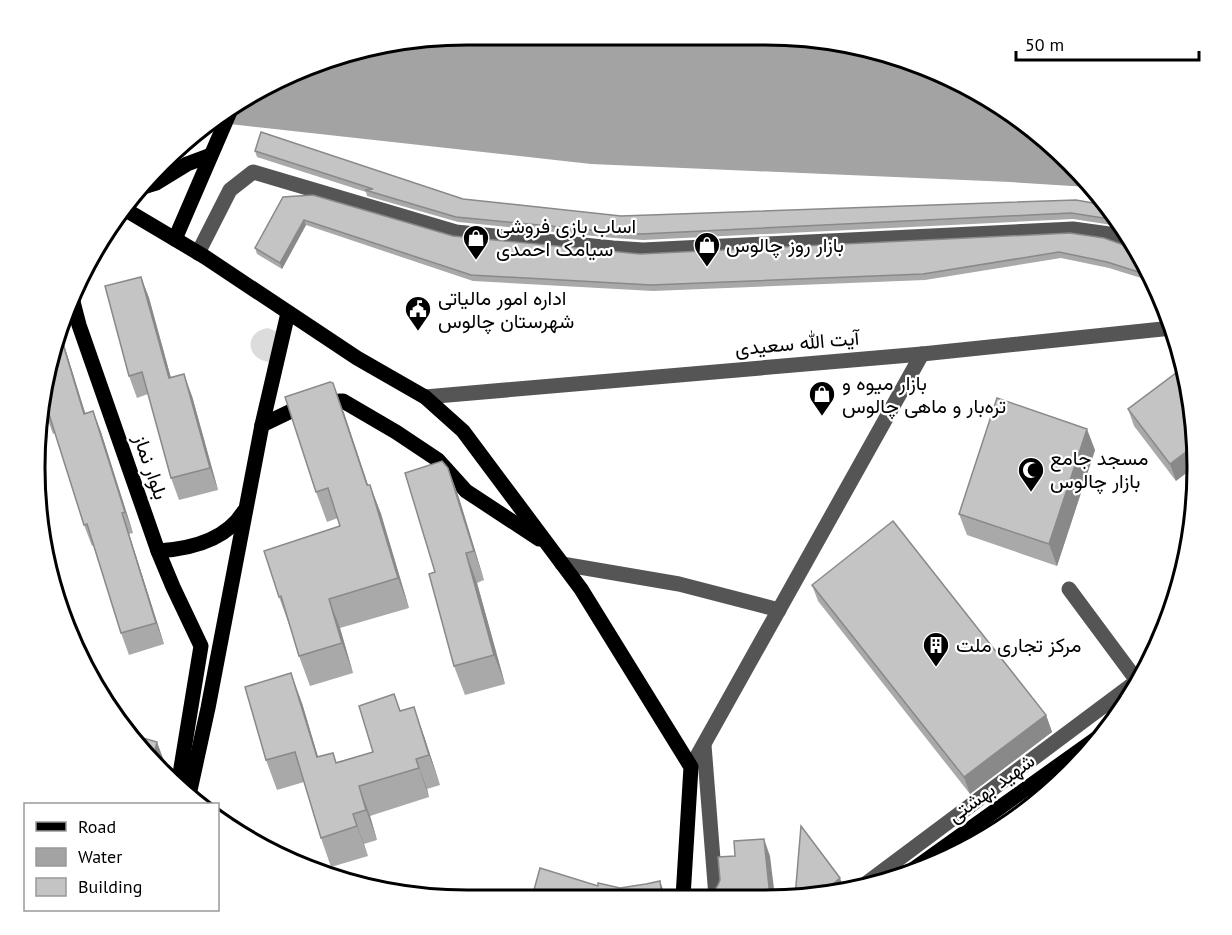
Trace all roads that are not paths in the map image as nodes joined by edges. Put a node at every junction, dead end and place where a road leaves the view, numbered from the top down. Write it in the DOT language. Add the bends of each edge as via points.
graph roads {
  1 [pos="226,121"];
  2 [pos="211,155"];
  3 [pos="156,183"];
  4 [pos="130,213"];
  5 [pos="1119,238"];
  6 [pos="175,239"];
  7 [pos="198,253"];
  8 [pos="75,310"];
  9 [pos="288,313"];
  10 [pos="1164,329"];
  11 [pos="922,354"];
  12 [pos="425,397"];
  13 [pos="262,425"];
  14 [pos="246,507"];
  15 [pos="549,546"];
  16 [pos="158,551"];
  17 [pos="562,564"];
  18 [pos="1069,589"];
  19 [pos="779,610"];
  20 [pos="1133,673"];
  21 [pos="1121,693"];
  22 [pos="704,745"];
  23 [pos="1074,754"];
  24 [pos="692,767"];
  25 [pos="180,776"];
  26 [pos="191,787"];
  27 [pos="935,854"];
  28 [pos="878,875"];
  29 [pos="683,890"];
  30 [pos="715,890"];
  1 -- 2 [label="main road"];
  2 -- 3 [label="main road"];
  2 -- 6 [label="main road"];
  4 -- 6 [label="main road"];
  5 -- 7 [label="street" via="1073,229 643,250 613,248 456,232 253,172 230,190"];
  6 -- 7 [label="main road"];
  7 -- 9 [label="main road"];
  8 -- 16 [label="main road, بلوار نماز"];
  9 -- 12 [label="main road"];
  9 -- 13 [label="main road"];
  10 -- 11 [label="street, آیت الله سعیدی"];
  11 -- 12 [label="street, آیت الله سعیدی"];
  11 -- 19 [label="street"];
  12 -- 15 [label="main road" via="463,431"];
  13 -- 14 [label="main road"];
  13 -- 15 [label="main road" via="310,402 343,400 438,460 466,491"];
  14 -- 16 [label="main road" via="231,528 208,542"];
  14 -- 26 [label="main road"];
  15 -- 17 [label="main road"];
  16 -- 25 [label="main road, بلوار نماز" via="201,646"];
  17 -- 19 [label="street" via="678,584"];
  17 -- 24 [label="main road"];
  18 -- 20 [label="street"];
  19 -- 22 [label="street"];
  21 -- 28 [label="street"];
  22 -- 24 [label="street"];
  22 -- 30 [label="street"];
  23 -- 27 [label="main road, شهید بهشتی"];
  24 -- 29 [label="main road"];
}
